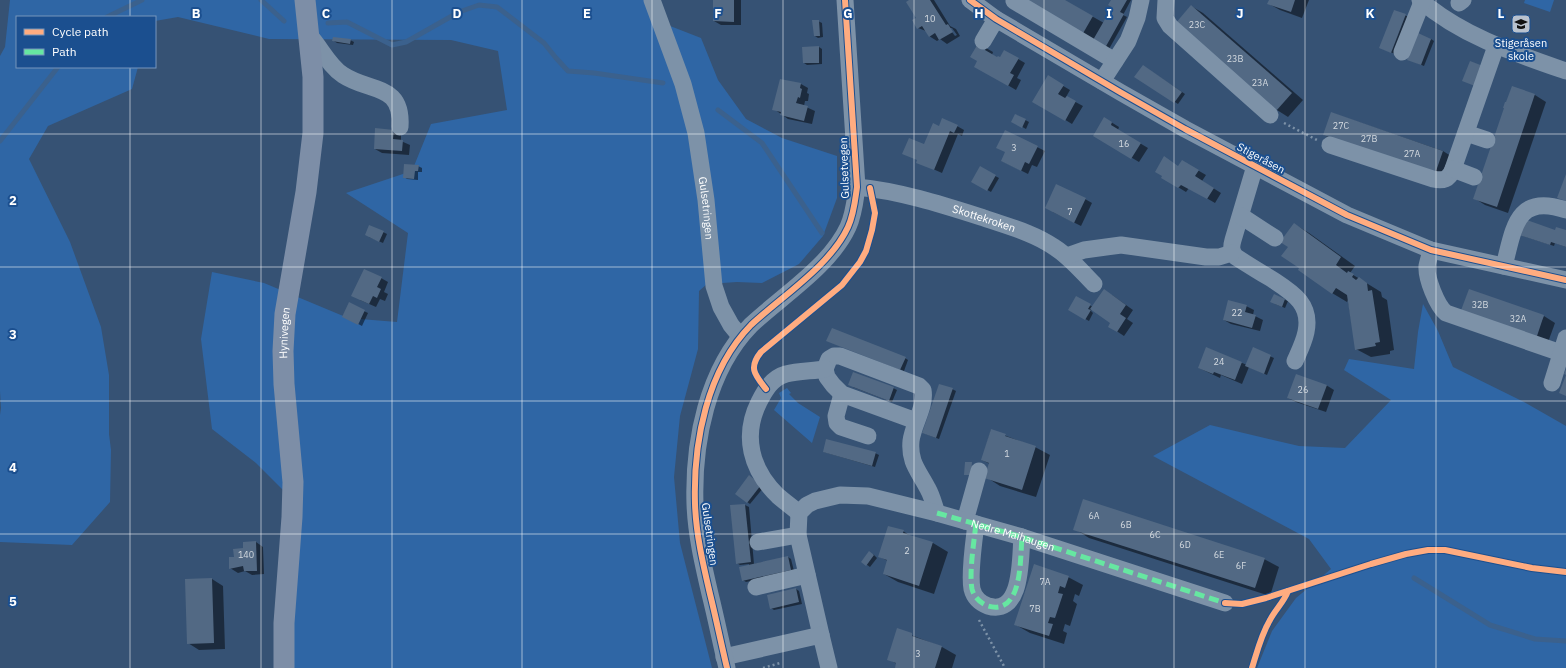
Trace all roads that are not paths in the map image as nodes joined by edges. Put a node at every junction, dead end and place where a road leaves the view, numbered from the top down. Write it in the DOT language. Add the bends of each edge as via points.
graph roads {
  1 [pos="306,0"];
  2 [pos="652,0"];
  3 [pos="845,0"];
  4 [pos="970,0"];
  5 [pos="1142,0"];
  6 [pos="1166,0"];
  7 [pos="1421,1"];
  8 [pos="1014,2"];
  9 [pos="996,19"];
  10 [pos="310,36"];
  11 [pos="983,41"];
  12 [pos="1496,46"];
  13 [pos="1402,52"];
  14 [pos="1116,61"];
  15 [pos="1566,71"];
  16 [pos="1102,81"];
  17 [pos="1270,115"];
  18 [pos="400,128"];
  19 [pos="1466,133"];
  20 [pos="1487,140"];
  21 [pos="1330,145"];
  22 [pos="1255,166"];
  23 [pos="1453,169"];
  24 [pos="1474,177"];
  25 [pos="856,188"];
  26 [pos="1566,210"];
  27 [pos="1241,216"];
  28 [pos="1276,238"];
  29 [pos="1431,250"];
  30 [pos="1232,252"];
  31 [pos="1067,256"];
  32 [pos="1504,266"];
  33 [pos="1566,280"];
  34 [pos="1094,284"];
  35 [pos="740,336"];
  36 [pos="1564,346"];
  37 [pos="1295,361"];
  38 [pos="825,369"];
  39 [pos="1552,383"];
  40 [pos="842,394"];
  41 [pos="916,421"];
  42 [pos="868,436"];
  43 [pos="979,470"];
  44 [pos="800,513"];
  45 [pos="937,513"];
  46 [pos="970,522"];
  47 [pos="798,535"];
  48 [pos="1022,537"];
  49 [pos="758,542"];
  50 [pos="807,575"];
  51 [pos="756,587"];
  52 [pos="1225,603"];
  53 [pos="821,635"];
  54 [pos="725,662"];
  55 [pos="284,668"];
  56 [pos="829,668"];
  1 -- 10 [label="main road, Hynivegen"];
  2 -- 35 [label="street, Gulsetringen" via="683,84 696,133 706,200 714,286 721,307"];
  3 -- 25 [label="street, Gulsetvegen"];
  4 -- 9 [label="street, Stigeråsen"];
  5 -- 14 [label="street" via="1133,31"];
  6 -- 17 [label="street" via="1165,18 1170,26"];
  7 -- 12 [label="street" via="1460,28"];
  7 -- 13 [label="street"];
  8 -- 14 [label="street"];
  9 -- 11 [label="street"];
  9 -- 16 [label="street, Stigeråsen"];
  10 -- 18 [label="street" via="332,66 343,76 381,90 395,100 399,111"];
  10 -- 55 [label="main road, Hynivegen" via="313,133 306,192 285,314 283,351 293,482 284,623"];
  12 -- 15 [label="street"];
  12 -- 19 [label="street"];
  14 -- 16 [label="street"];
  16 -- 22 [label="street, Stigeråsen" via="1184,129"];
  19 -- 20 [label="street"];
  19 -- 23 [label="street"];
  21 -- 23 [label="street" via="1433,179 1446,180"];
  22 -- 27 [label="street, Stigeråsen"];
  22 -- 29 [label="street, Stigeråsen" via="1347,215"];
  23 -- 24 [label="street"];
  25 -- 31 [label="street, Skottekroken" via="891,192 995,222 1025,232"];
  25 -- 35 [label="street, Gulsetvegen" via="852,215 836,248 812,273"];
  26 -- 32 [label="street" via="1548,205 1526,210 1514,227"];
  27 -- 28 [label="street"];
  27 -- 30 [label="street, Stigeråsen" via="1231,247"];
  29 -- 32 [label="street, Stigeråsen"];
  29 -- 36 [label="street" via="1427,267 1428,276 1441,309 1446,313"];
  30 -- 31 [label="street" via="1219,257 1206,257 1121,245 1084,250"];
  30 -- 37 [label="street" via="1292,293 1301,302 1307,321 1306,332"];
  31 -- 34 [label="street, Skottekroken"];
  32 -- 33 [label="street, Stigeråsen"];
  35 -- 54 [label="street, Gulsetringen" via="720,369 708,399 696,471 695,504 699,539"];
  36 -- 39 [label="street"];
  38 -- 40 [label="street" via="830,381"];
  38 -- 41 [label="street" via="829,359 840,356 919,386 924,390 924,395"];
  38 -- 44 [label="street" via="786,374 775,380 766,389 753,415 750,432 751,449 764,481"];
  40 -- 41 [label="street"];
  40 -- 42 [label="street" via="836,416 837,423 841,427"];
  41 -- 45 [label="street" via="911,440 912,462 928,490"];
  43 -- 46 [label="street"];
  44 -- 45 [label="street, Nedre Maihaugen" via="815,501 840,495 868,496"];
  44 -- 47 [label="street"];
  45 -- 46 [label="street, Nedre Maihaugen"];
  46 -- 48 [label="street, Nedre Maihaugen"];
  46 -- 48 [label="street" via="973,542 972,590 975,597 984,605 999,607 1009,603 1016,589"];
  47 -- 49 [label="street"];
  47 -- 50 [label="street"];
  48 -- 52 [label="street, Nedre Maihaugen"];
  50 -- 51 [label="street"];
  50 -- 53 [label="street"];
  53 -- 54 [label="street"];
  53 -- 56 [label="street"];
}
